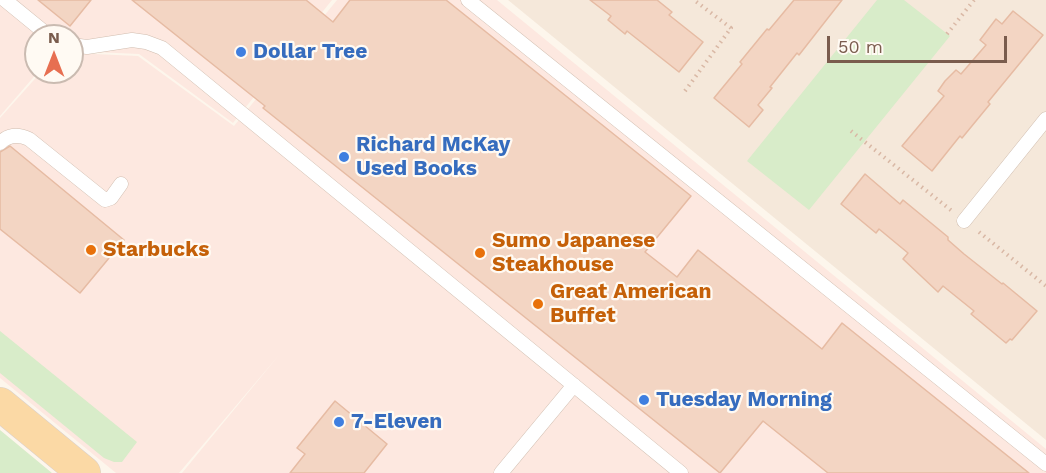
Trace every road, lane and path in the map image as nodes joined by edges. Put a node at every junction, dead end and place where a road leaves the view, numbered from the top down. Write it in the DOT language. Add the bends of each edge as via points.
graph roads {
  1 [pos="5,0"];
  2 [pos="468,0"];
  3 [pos="694,0"];
  4 [pos="974,0"];
  5 [pos="34,24"];
  6 [pos="946,34"];
  7 [pos="84,47"];
  8 [pos="685,90"];
  9 [pos="1046,119"];
  10 [pos="0,143"];
  11 [pos="121,184"];
  12 [pos="964,221"];
  13 [pos="574,385"];
  14 [pos="0,404"];
  15 [pos="1046,464"];
  16 [pos="84,473"];
  17 [pos="501,473"];
  18 [pos="681,473"];
  1 -- 5 [label="lane"];
  2 -- 15 [label="lane"];
  3 -- 8 [label="path" via="731,28"];
  4 -- 6 [label="path"];
  7 -- 13 [label="lane" via="132,40 162,48"];
  9 -- 12 [label="lane"];
  10 -- 11 [label="lane" via="16,135 29,139 105,200"];
  13 -- 17 [label="lane"];
  13 -- 18 [label="lane"];
  14 -- 16 [label="main road"];
}
